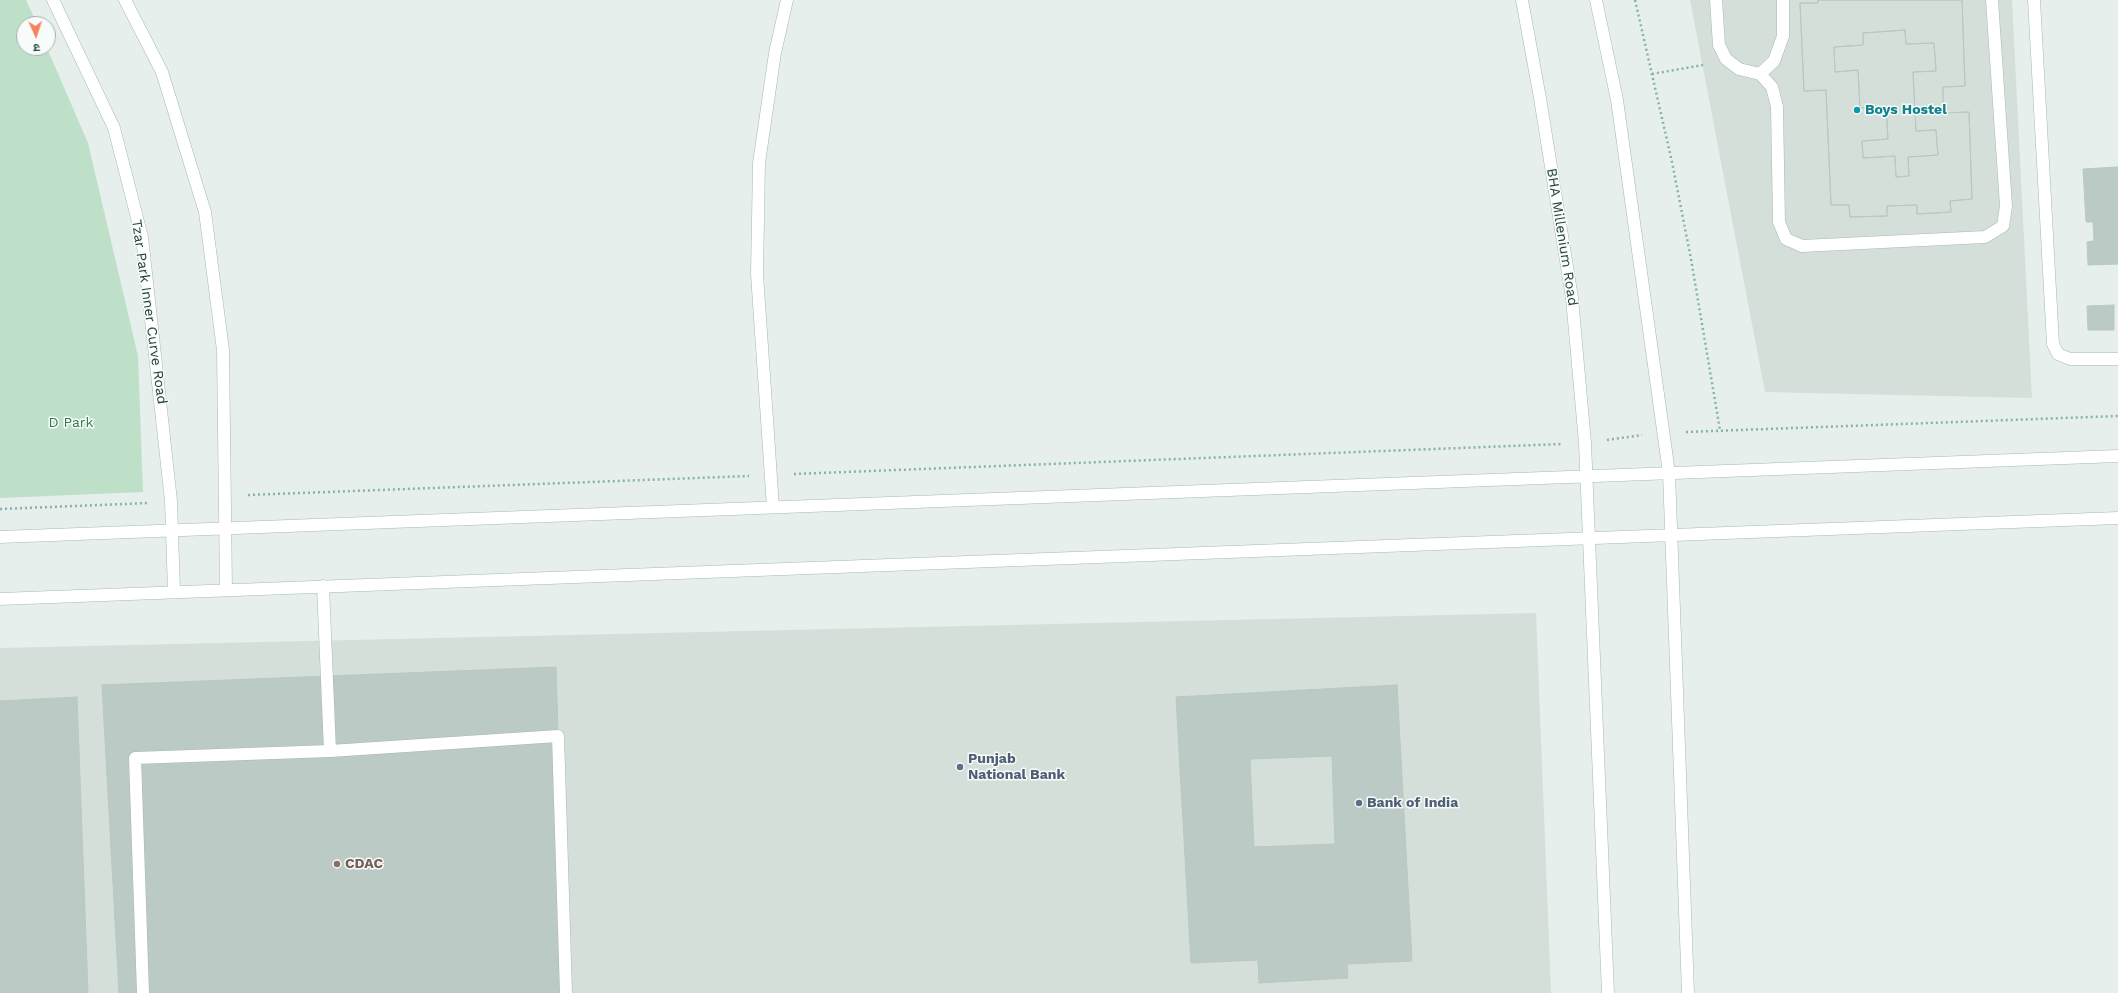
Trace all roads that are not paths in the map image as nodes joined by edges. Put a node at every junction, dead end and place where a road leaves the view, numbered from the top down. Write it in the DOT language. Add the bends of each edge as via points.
graph roads {
  1 [pos="53,0"];
  2 [pos="125,0"];
  3 [pos="787,0"];
  4 [pos="1522,0"];
  5 [pos="1596,0"];
  6 [pos="1716,0"];
  7 [pos="1782,0"];
  8 [pos="1992,0"];
  9 [pos="2034,0"];
  10 [pos="1760,74"];
  11 [pos="2118,359"];
  12 [pos="2118,456"];
  13 [pos="1669,473"];
  14 [pos="1588,476"];
  15 [pos="773,507"];
  16 [pos="2118,518"];
  17 [pos="225,528"];
  18 [pos="171,530"];
  19 [pos="1671,535"];
  20 [pos="0,537"];
  21 [pos="1590,538"];
  22 [pos="323,586"];
  23 [pos="226,589"];
  24 [pos="174,592"];
  25 [pos="0,599"];
  26 [pos="330,751"];
  27 [pos="143,993"];
  28 [pos="566,993"];
  29 [pos="1608,993"];
  30 [pos="1688,993"];
  1 -- 18 [label="street, Tzar Park Inner Curve Road" via="114,128 142,237 171,501"];
  2 -- 17 [label="street" via="162,72 205,212 223,350"];
  3 -- 15 [label="street" via="775,53 759,164 757,274"];
  4 -- 14 [label="street, BHA Millenium Road" via="1572,298"];
  5 -- 13 [label="street" via="1617,100"];
  6 -- 10 [label="street" via="1719,45 1727,60 1739,69"];
  7 -- 10 [label="street" via="1783,36 1774,61"];
  8 -- 10 [label="street" via="2006,206 2003,226 1985,237 1802,246 1786,239 1779,222 1777,107 1772,86"];
  9 -- 11 [label="street" via="2053,344 2058,354 2070,359"];
  12 -- 13 [label="street"];
  13 -- 14 [label="street"];
  13 -- 19 [label="street"];
  14 -- 15 [label="street"];
  14 -- 21 [label="street, BHA Millenium Road"];
  15 -- 17 [label="street"];
  16 -- 19 [label="street"];
  17 -- 18 [label="street"];
  17 -- 23 [label="street"];
  18 -- 20 [label="street"];
  18 -- 24 [label="street, Tzar Park Inner Curve Road"];
  19 -- 21 [label="street"];
  19 -- 30 [label="street"];
  21 -- 22 [label="street"];
  21 -- 29 [label="street, BHA Millenium Road"];
  22 -- 23 [label="street"];
  22 -- 26 [label="street"];
  23 -- 24 [label="street"];
  24 -- 25 [label="street"];
  26 -- 27 [label="street" via="135,758"];
  26 -- 28 [label="street" via="558,736"];
}
